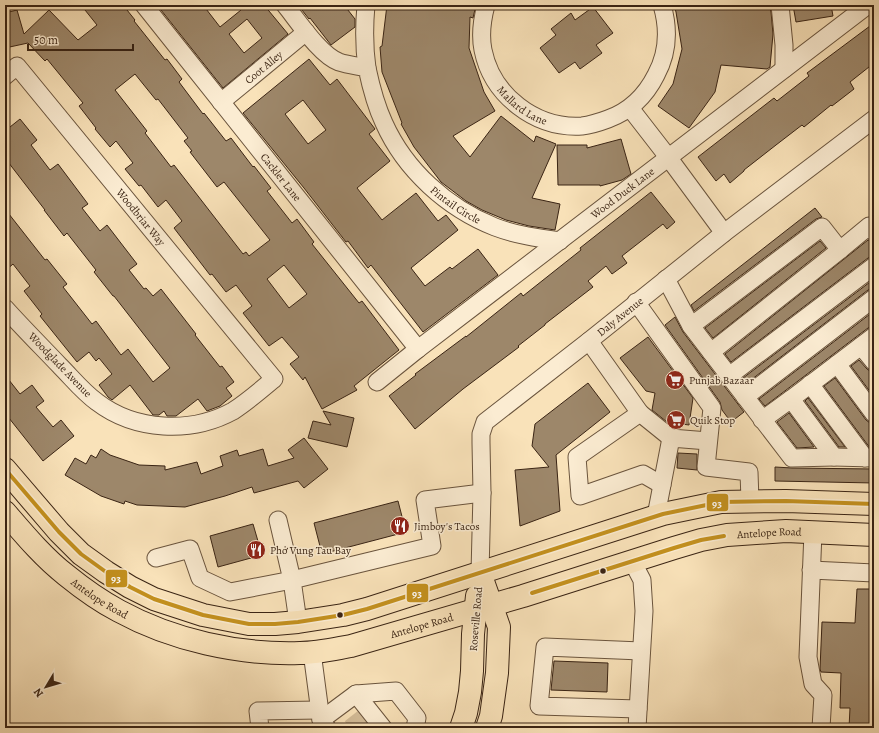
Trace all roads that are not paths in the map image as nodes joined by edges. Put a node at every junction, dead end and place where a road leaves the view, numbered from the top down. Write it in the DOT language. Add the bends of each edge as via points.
graph roads {
  1 [pos="144,5"];
  2 [pos="285,5"];
  3 [pos="366,5"];
  4 [pos="486,5"];
  5 [pos="662,5"];
  6 [pos="780,5"];
  7 [pos="868,5"];
  8 [pos="306,32"];
  9 [pos="367,68"];
  10 [pos="784,69"];
  11 [pos="5,76"];
  12 [pos="221,102"];
  13 [pos="630,108"];
  14 [pos="874,119"];
  15 [pos="668,157"];
  16 [pos="874,232"];
  17 [pos="724,233"];
  18 [pos="560,241"];
  19 [pos="840,250"];
  20 [pos="874,266"];
  21 [pos="666,279"];
  22 [pos="874,298"];
  23 [pos="636,302"];
  24 [pos="5,308"];
  25 [pos="691,326"];
  26 [pos="589,341"];
  27 [pos="868,341"];
  28 [pos="418,349"];
  29 [pos="711,352"];
  30 [pos="874,362"];
  31 [pos="837,364"];
  32 [pos="729,376"];
  33 [pos="274,379"];
  34 [pos="377,382"];
  35 [pos="810,384"];
  36 [pos="745,397"];
  37 [pos="792,398"];
  38 [pos="640,413"];
  39 [pos="874,414"];
  40 [pos="762,420"];
  41 [pos="671,438"];
  42 [pos="708,441"];
  43 [pos="834,457"];
  44 [pos="870,458"];
  45 [pos="5,469"];
  46 [pos="662,484"];
  47 [pos="482,493"];
  48 [pos="750,501"];
  49 [pos="874,504"];
  50 [pos="5,512"];
  51 [pos="656,516"];
  52 [pos="278,520"];
  53 [pos="813,532"];
  54 [pos="874,535"];
  55 [pos="156,558"];
  56 [pos="632,561"];
  57 [pos="811,570"];
  58 [pos="480,573"];
  59 [pos="874,573"];
  60 [pos="292,580"];
  61 [pos="484,607"];
  62 [pos="298,622"];
  63 [pos="312,652"];
  64 [pos="641,652"];
  65 [pos="356,694"];
  66 [pos="638,709"];
  67 [pos="322,719"];
  68 [pos="260,728"];
  69 [pos="383,728"];
  70 [pos="415,728"];
  71 [pos="461,728"];
  72 [pos="487,728"];
  73 [pos="637,728"];
  74 [pos="821,728"];
  1 -- 12 [label="street, Cackler Lane"];
  2 -- 8 [label="street"];
  3 -- 9 [label="street" via="364,26"];
  4 -- 13 [label="street, Mallard Lane" via="481,33 488,66 505,95 518,107 548,122 582,126 609,119"];
  5 -- 13 [label="street, Mallard Lane" via="666,16 665,51 653,82"];
  6 -- 10 [label="street"];
  7 -- 10 [label="street, Wood Duck Lane"];
  8 -- 9 [label="street" via="319,48 338,62"];
  8 -- 12 [label="street, Coot Alley"];
  9 -- 18 [label="street, Pintail Circle" via="374,99 396,146 431,187 454,205 495,227"];
  10 -- 15 [label="street, Wood Duck Lane"];
  11 -- 33 [label="street, Woodbriar Way" via="17,66"];
  12 -- 28 [label="street, Cackler Lane"];
  13 -- 15 [label="street"];
  14 -- 17 [label="street, Daly Avenue"];
  15 -- 17 [label="street"];
  15 -- 18 [label="street, Wood Duck Lane"];
  16 -- 19 [label="street" via="869,226"];
  17 -- 21 [label="street, Daly Avenue"];
  18 -- 28 [label="street, Wood Duck Lane"];
  19 -- 25 [label="street" via="822,227"];
  19 -- 29 [label="street"];
  20 -- 32 [label="street"];
  21 -- 23 [label="street, Daly Avenue"];
  21 -- 25 [label="street"];
  22 -- 36 [label="street"];
  23 -- 26 [label="street, Daly Avenue"];
  23 -- 42 [label="street" via="712,408"];
  24 -- 33 [label="street, Woodglade Avenue" via="92,398 116,414 137,422 158,426 180,426 212,420 242,405"];
  25 -- 29 [label="street"];
  26 -- 38 [label="street"];
  26 -- 47 [label="street, Daly Avenue" via="485,422 481,443"];
  27 -- 30 [label="street"];
  27 -- 31 [label="street"];
  28 -- 34 [label="street, Wood Duck Lane"];
  29 -- 32 [label="street"];
  31 -- 35 [label="street"];
  31 -- 39 [label="street"];
  32 -- 36 [label="street"];
  35 -- 37 [label="street"];
  35 -- 44 [label="street"];
  36 -- 40 [label="street"];
  37 -- 40 [label="street"];
  37 -- 43 [label="street"];
  38 -- 41 [label="street"];
  38 -- 46 [label="street" via="577,457 580,496 643,474"];
  40 -- 43 [label="street" via="792,458"];
  41 -- 42 [label="street"];
  41 -- 46 [label="street"];
  42 -- 48 [label="street" via="706,467 749,472"];
  43 -- 44 [label="street"];
  45 -- 62 [label="main road" via="81,554 130,587 154,599 225,620 249,624"];
  46 -- 51 [label="street"];
  47 -- 58 [label="street, Daly Avenue"];
  47 -- 60 [label="street" via="425,500 432,546"];
  48 -- 49 [label="main road"];
  48 -- 51 [label="main road" via="721,502"];
  50 -- 63 [label="main road, Antelope Road" via="65,574 118,611 144,624 222,647 277,653"];
  51 -- 58 [label="main road"];
  52 -- 60 [label="street"];
  53 -- 54 [label="main road, Antelope Road"];
  53 -- 56 [label="main road, Antelope Road" via="727,535 701,540"];
  53 -- 57 [label="street"];
  55 -- 60 [label="street" via="190,549 200,578 230,592"];
  56 -- 61 [label="main road, Antelope Road"];
  56 -- 64 [label="street" via="642,580 644,611"];
  57 -- 59 [label="street"];
  57 -- 74 [label="street" via="808,657 814,684 823,695"];
  58 -- 61 [label="main road, Roseville Road"];
  58 -- 62 [label="main road" via="367,609"];
  60 -- 62 [label="street"];
  61 -- 63 [label="main road, Antelope Road" via="351,646"];
  61 -- 71 [label="main road, Roseville Road" via="473,634 470,692"];
  61 -- 72 [label="main road, Roseville Road" via="499,627 497,673"];
  63 -- 67 [label="street"];
  64 -- 66 [label="street"];
  64 -- 66 [label="street" via="545,647 539,706"];
  65 -- 67 [label="street"];
  65 -- 69 [label="street" via="367,715"];
  65 -- 70 [label="street" via="396,691 417,718"];
  66 -- 73 [label="street"];
  67 -- 68 [label="street" via="258,711"];
}
